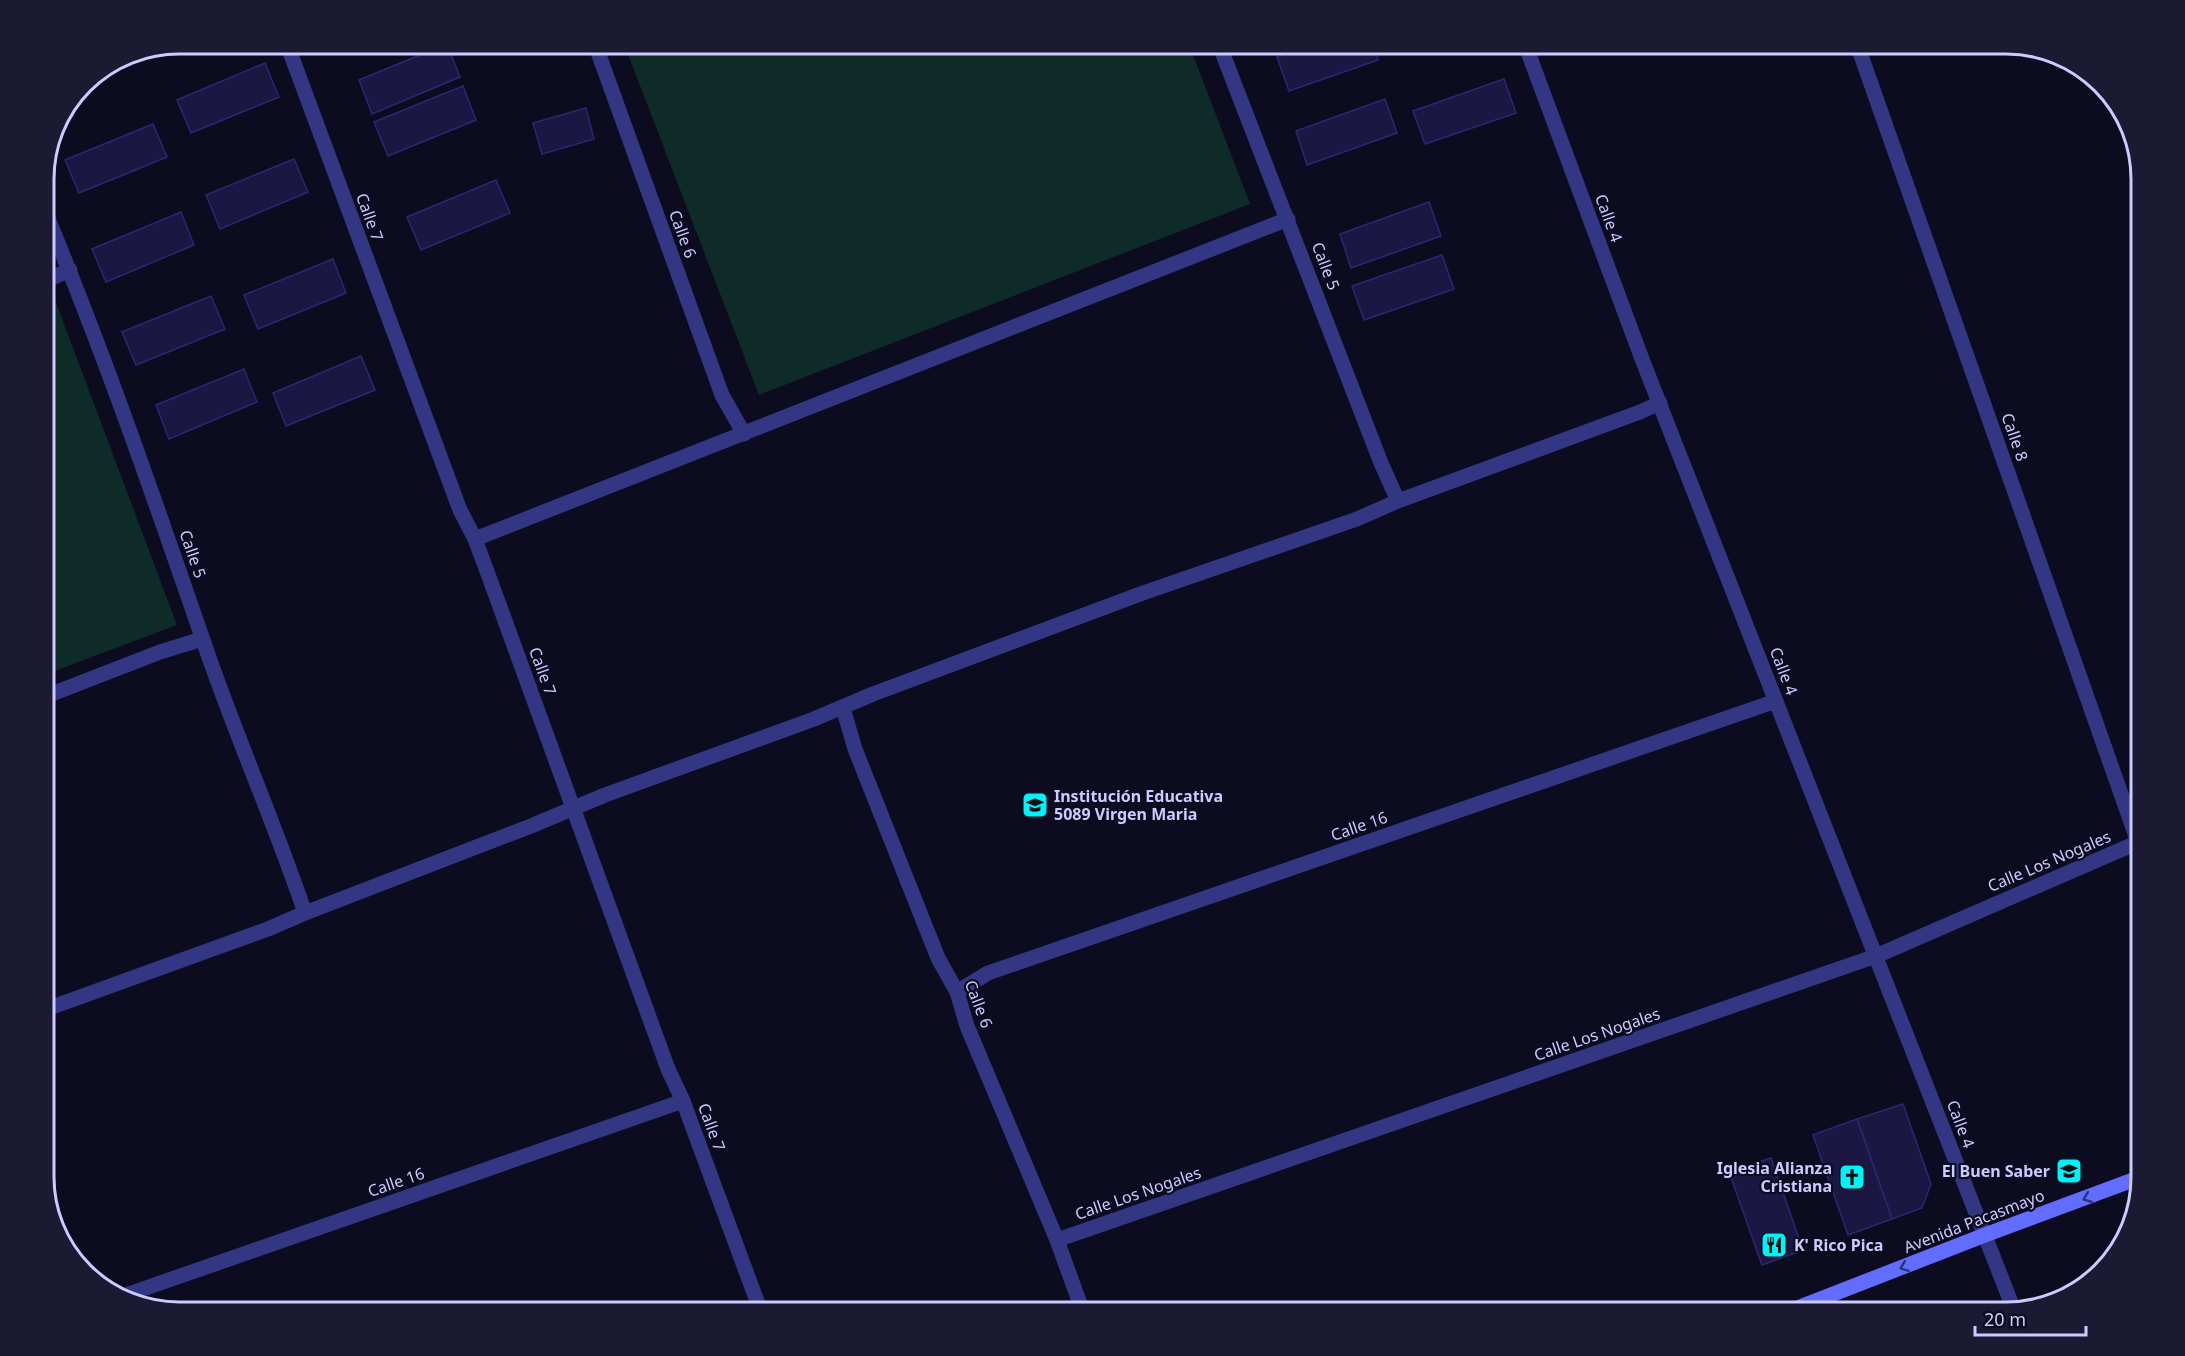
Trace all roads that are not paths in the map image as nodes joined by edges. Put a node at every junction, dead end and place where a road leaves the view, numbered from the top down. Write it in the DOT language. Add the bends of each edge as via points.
graph roads {
  1 [pos="291,54"];
  2 [pos="599,54"];
  3 [pos="1223,54"];
  4 [pos="1529,54"];
  5 [pos="1861,54"];
  6 [pos="1288,219"];
  7 [pos="54,232"];
  8 [pos="70,270"];
  9 [pos="54,277"];
  10 [pos="1660,403"];
  11 [pos="744,434"];
  12 [pos="1398,501"];
  13 [pos="475,539"];
  14 [pos="202,639"];
  15 [pos="54,693"];
  16 [pos="1776,700"];
  17 [pos="843,708"];
  18 [pos="574,808"];
  19 [pos="2131,817"];
  20 [pos="2131,846"];
  21 [pos="305,913"];
  22 [pos="1876,956"];
  23 [pos="957,992"];
  24 [pos="54,1006"];
  25 [pos="683,1101"];
  26 [pos="2131,1182"];
  27 [pos="1985,1235"];
  28 [pos="1057,1240"];
  29 [pos="131,1293"];
  30 [pos="757,1302"];
  31 [pos="1079,1302"];
  32 [pos="1813,1302"];
  33 [pos="2011,1302"];
  1 -- 13 [label="street, Calle 7" via="460,510"];
  2 -- 11 [label="street, Calle 6" via="722,395"];
  3 -- 6 [label="street, Calle 5"];
  4 -- 10 [label="street, Calle 4"];
  5 -- 19 [label="street, Calle 8"];
  6 -- 11 [label="street"];
  6 -- 12 [label="street, Calle 5"];
  7 -- 8 [label="street, Calle 5"];
  8 -- 9 [label="street"];
  8 -- 14 [label="street, Calle 5" via="151,487"];
  10 -- 12 [label="street"];
  10 -- 16 [label="street, Calle 4"];
  11 -- 13 [label="street"];
  12 -- 17 [label="street"];
  13 -- 18 [label="street, Calle 7"];
  14 -- 15 [label="street"];
  14 -- 21 [label="street, Calle 5"];
  16 -- 22 [label="street, Calle 4"];
  16 -- 23 [label="street, Calle 16" via="988,973"];
  17 -- 18 [label="street"];
  17 -- 23 [label="street, Calle 6" via="855,749 938,958"];
  18 -- 21 [label="street"];
  18 -- 25 [label="street, Calle 7"];
  20 -- 22 [label="street, Calle Los Nogales"];
  21 -- 24 [label="street"];
  22 -- 27 [label="street, Calle 4"];
  22 -- 28 [label="street, Calle Los Nogales"];
  23 -- 28 [label="street, Calle 6" via="967,1026"];
  25 -- 29 [label="street, Calle 16"];
  25 -- 30 [label="street, Calle 7"];
  26 -- 27 [label="main road, Avenida Pacasmayo, one-way"];
  27 -- 32 [label="main road, Avenida Pacasmayo, one-way"];
  27 -- 33 [label="street, Calle 4"];
  28 -- 31 [label="street, Calle 6"];
}
